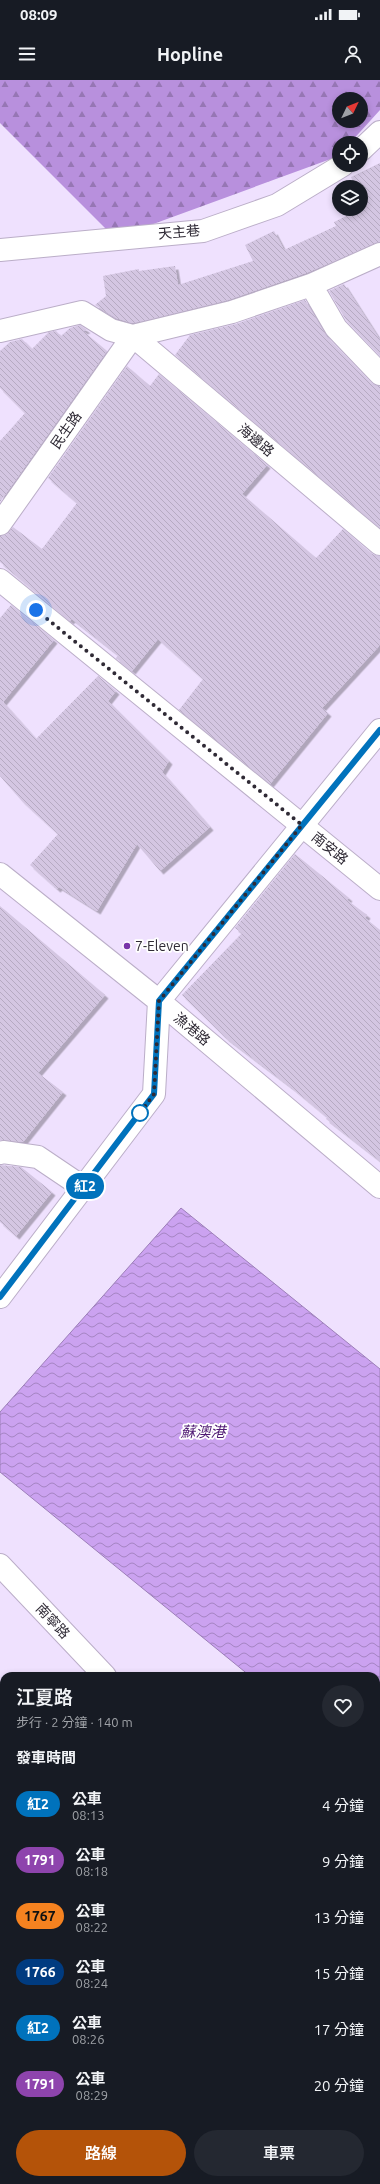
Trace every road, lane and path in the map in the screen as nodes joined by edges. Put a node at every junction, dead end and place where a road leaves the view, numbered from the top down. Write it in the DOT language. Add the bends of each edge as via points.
graph roads {
  1 [pos="380,132"];
  2 [pos="368,143"];
  3 [pos="332,172"];
  4 [pos="0,250"];
  5 [pos="380,254"];
  6 [pos="311,285"];
  7 [pos="0,330"];
  8 [pos="133,336"];
  9 [pos="380,374"];
  10 [pos="0,524"];
  11 [pos="380,544"];
  12 [pos="0,580"];
  13 [pos="380,730"];
  14 [pos="302,825"];
  15 [pos="0,874"];
  16 [pos="380,889"];
  17 [pos="159,1001"];
  18 [pos="0,1153"];
  19 [pos="380,1187"];
  20 [pos="84,1188"];
  21 [pos="0,1297"];
  22 [pos="0,1565"];
  23 [pos="101,1672"];
  1 -- 2 [label="street"];
  3 -- 4 [label="street, 天主巷" via="277,205 203,231"];
  5 -- 6 [label="street"];
  6 -- 8 [label="street" via="232,312"];
  6 -- 9 [label="street" via="336,328"];
  7 -- 8 [label="street" via="82,312 111,330"];
  8 -- 10 [label="street, 民生路"];
  8 -- 11 [label="street, 海邊路"];
  12 -- 14 [label="street, 南安路"];
  13 -- 14 [label="street"];
  14 -- 16 [label="street, 南安路"];
  14 -- 17 [label="street"];
  15 -- 17 [label="street, 漁港路"];
  17 -- 19 [label="street, 漁港路"];
  17 -- 20 [label="street" via="154,1094"];
  18 -- 20 [label="street" via="38,1157"];
  20 -- 21 [label="street"];
  22 -- 23 [label="street, 南寧路"];
}
